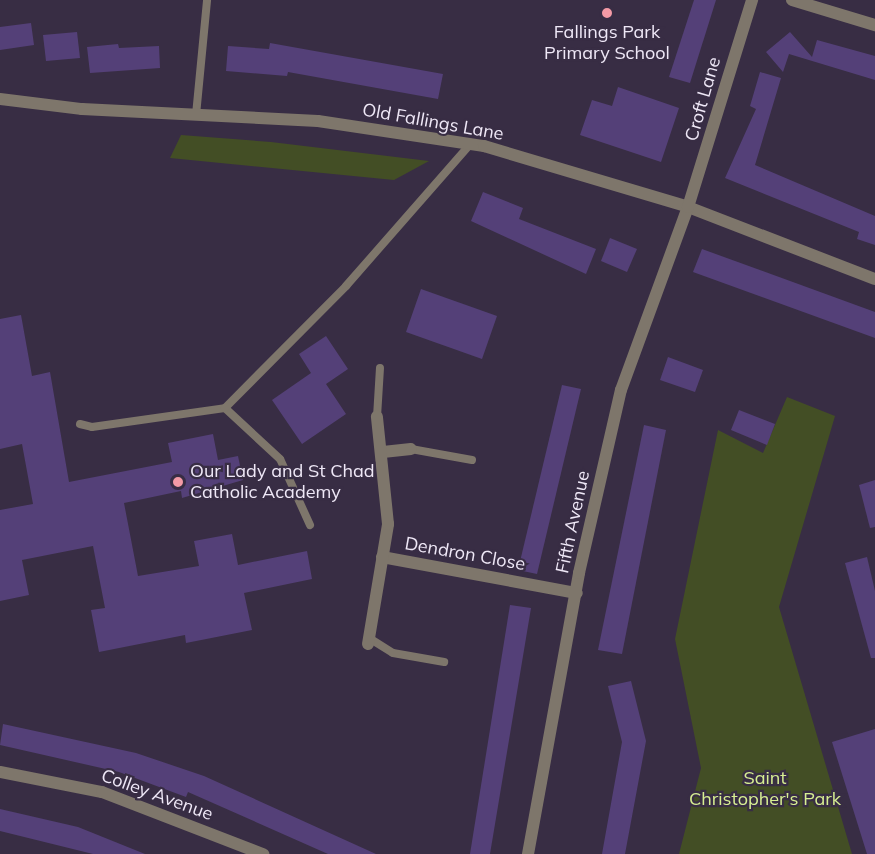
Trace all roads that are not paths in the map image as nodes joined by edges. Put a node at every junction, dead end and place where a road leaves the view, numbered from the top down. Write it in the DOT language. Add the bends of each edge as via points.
graph roads {
  1 [pos="207,0"];
  2 [pos="752,0"];
  3 [pos="792,0"];
  4 [pos="875,25"];
  5 [pos="0,99"];
  6 [pos="196,115"];
  7 [pos="471,143"];
  8 [pos="688,207"];
  9 [pos="875,279"];
  10 [pos="380,368"];
  11 [pos="225,408"];
  12 [pos="377,417"];
  13 [pos="80,424"];
  14 [pos="411,449"];
  15 [pos="383,452"];
  16 [pos="472,460"];
  17 [pos="310,525"];
  18 [pos="382,557"];
  19 [pos="577,593"];
  20 [pos="369,641"];
  21 [pos="444,662"];
  22 [pos="0,772"];
  23 [pos="263,854"];
  24 [pos="528,854"];
  1 -- 6 [label="lane"];
  2 -- 8 [label="street, Croft Lane"];
  3 -- 4 [label="street"];
  5 -- 6 [label="street, Old Fallings Lane"];
  6 -- 7 [label="street, Old Fallings Lane" via="318,122"];
  7 -- 8 [label="street, Old Fallings Lane"];
  7 -- 11 [label="lane" via="346,286"];
  8 -- 9 [label="street, Old Fallings Lane"];
  8 -- 19 [label="street, Fifth Avenue" via="621,390"];
  10 -- 12 [label="lane"];
  11 -- 13 [label="lane" via="92,427"];
  11 -- 17 [label="lane" via="280,459"];
  12 -- 15 [label="street, Dendron Close"];
  14 -- 15 [label="street"];
  14 -- 16 [label="lane"];
  15 -- 18 [label="street, Dendron Close" via="388,524"];
  18 -- 19 [label="street, Dendron Close"];
  18 -- 20 [label="street, Dendron Close"];
  19 -- 24 [label="street, Fifth Avenue"];
  20 -- 21 [label="lane" via="393,653"];
  22 -- 23 [label="street, Colley Avenue" via="102,792"];
}
